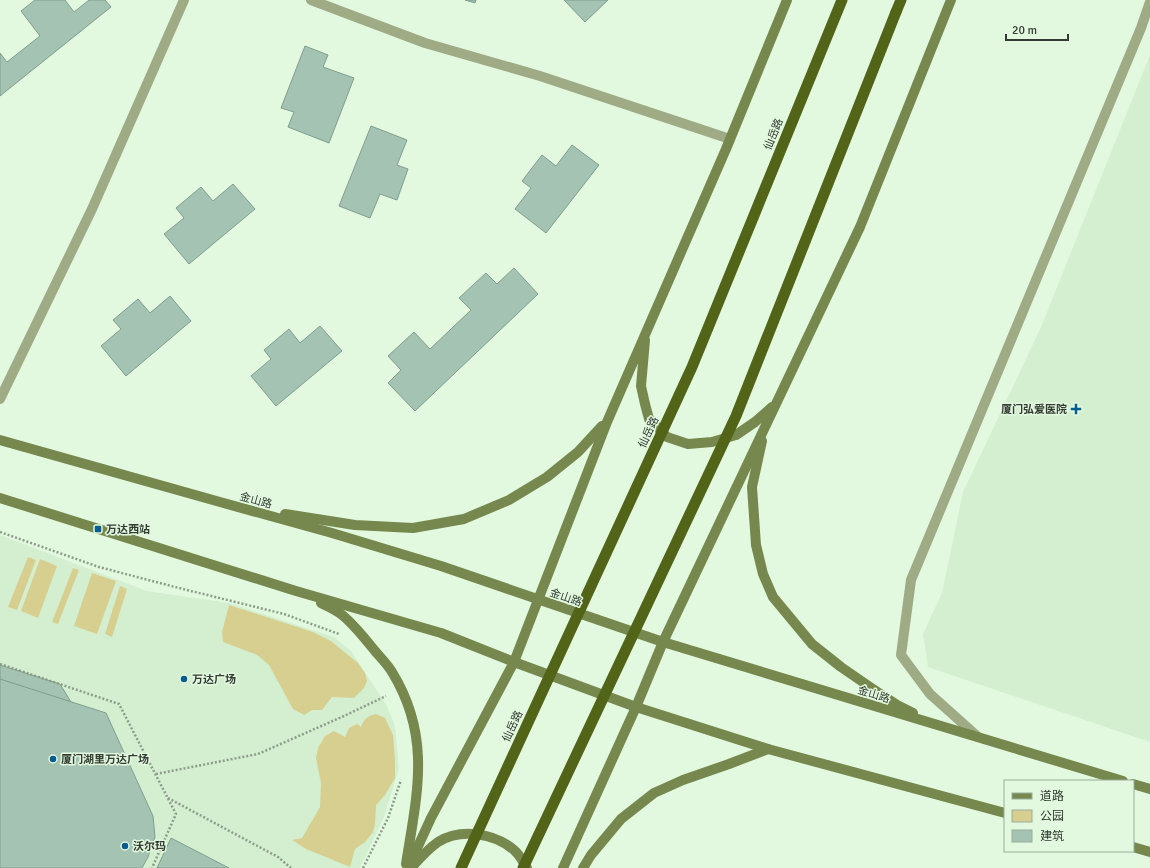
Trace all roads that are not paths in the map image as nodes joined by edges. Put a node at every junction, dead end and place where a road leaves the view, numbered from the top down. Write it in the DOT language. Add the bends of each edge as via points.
graph roads {
  1 [pos="184,0"];
  2 [pos="311,0"];
  3 [pos="787,0"];
  4 [pos="842,0"];
  5 [pos="901,0"];
  6 [pos="951,0"];
  7 [pos="1150,2"];
  8 [pos="730,139"];
  9 [pos="646,330"];
  10 [pos="0,399"];
  11 [pos="776,404"];
  12 [pos="606,422"];
  13 [pos="766,423"];
  14 [pos="0,440"];
  15 [pos="0,498"];
  16 [pos="220,502"];
  17 [pos="296,591"];
  18 [pos="538,600"];
  19 [pos="662,642"];
  20 [pos="514,662"];
  21 [pos="636,707"];
  22 [pos="940,726"];
  23 [pos="978,737"];
  24 [pos="768,749"];
  25 [pos="1119,780"];
  26 [pos="1134,784"];
  27 [pos="1150,789"];
  28 [pos="1004,813"];
  29 [pos="1134,848"];
  30 [pos="1150,852"];
  31 [pos="407,868"];
  32 [pos="411,868"];
  33 [pos="461,868"];
  34 [pos="523,868"];
  35 [pos="527,868"];
  36 [pos="563,868"];
  37 [pos="583,868"];
  1 -- 10 [label="street" via="92,209"];
  2 -- 8 [label="street" via="425,42 540,76"];
  3 -- 8 [label="main road"];
  4 -- 33 [label="highway, 仙岳路, bridge" via="692,367"];
  5 -- 34 [label="highway, bridge" via="736,416"];
  6 -- 11 [label="main road" via="860,227"];
  7 -- 23 [label="street" via="911,580 901,655 930,694"];
  8 -- 9 [label="main road"];
  9 -- 11 [label="main road" via="641,386 649,419 668,437 688,444 712,442 736,435"];
  9 -- 12 [label="main road"];
  11 -- 13 [label="main road"];
  12 -- 16 [label="main road" via="578,452 547,477 509,500 464,519 413,528 355,525"];
  12 -- 18 [label="main road"];
  13 -- 19 [label="main road"];
  13 -- 22 [label="main road" via="752,487 756,545 763,574 773,597 812,644 841,667 897,705"];
  14 -- 16 [label="main road, 金山路"];
  15 -- 17 [label="main road"];
  16 -- 18 [label="main road, 金山路" via="441,566"];
  17 -- 20 [label="main road" via="441,633"];
  17 -- 31 [label="main road" via="339,612 392,671 407,701 416,730 419,763 417,800"];
  18 -- 19 [label="main road, 金山路"];
  18 -- 20 [label="main road"];
  19 -- 21 [label="main road"];
  19 -- 22 [label="main road, 金山路"];
  20 -- 21 [label="main road"];
  20 -- 31 [label="main road"];
  21 -- 24 [label="main road"];
  21 -- 36 [label="main road"];
  22 -- 23 [label="main road, 金山路"];
  23 -- 25 [label="main road, 金山路"];
  24 -- 28 [label="main road"];
  24 -- 37 [label="main road" via="654,793 620,820"];
  26 -- 27 [label="main road"];
  29 -- 30 [label="main road"];
  32 -- 35 [label="main road" via="438,842 454,835 470,833 496,839 514,850"];
}
